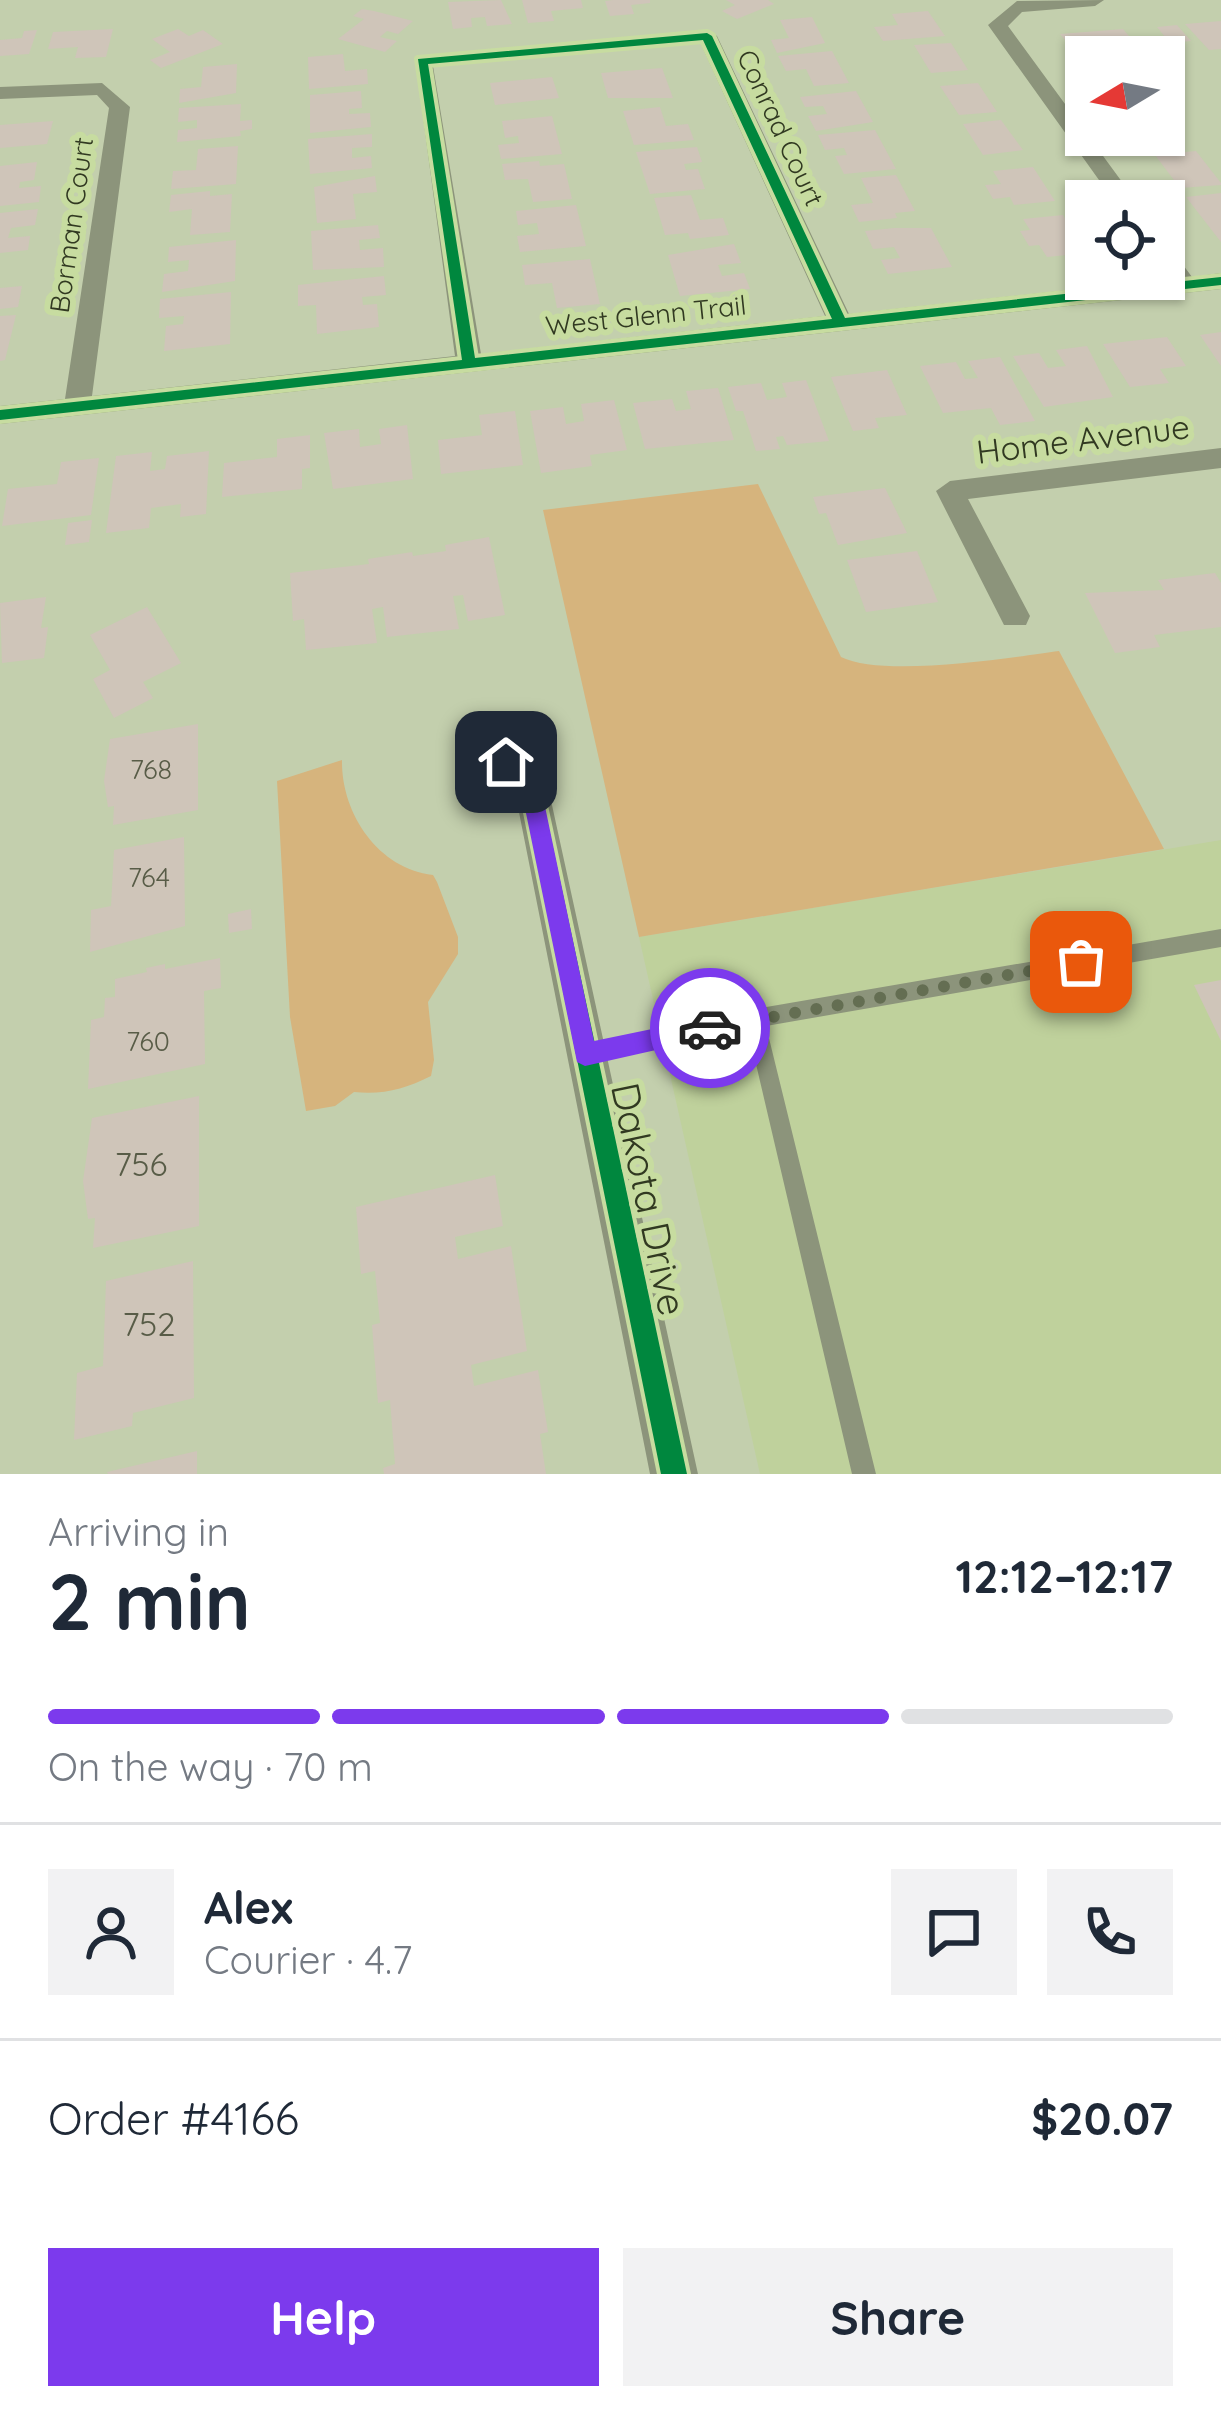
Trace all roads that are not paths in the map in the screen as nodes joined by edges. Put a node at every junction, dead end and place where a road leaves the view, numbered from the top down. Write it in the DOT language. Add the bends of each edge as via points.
graph roads {
  1 [pos="1094,0"];
  2 [pos="0,93"];
  3 [pos="1110,180"];
  4 [pos="1221,281"];
  5 [pos="1186,285"];
  6 [pos="840,322"];
  7 [pos="469,362"];
  8 [pos="76,406"];
  9 [pos="0,415"];
  10 [pos="1221,458"];
  11 [pos="1015,616"];
  12 [pos="484,751"];
  13 [pos="1221,938"];
  14 [pos="755,1019"];
  15 [pos="585,1054"];
  16 [pos="674,1474"];
  17 [pos="864,1474"];
  1 -- 3 [label="street" via="1017,8 998,25"];
  2 -- 8 [label="street, Borman Court" via="102,89 120,106"];
  4 -- 5 [label="street, West Glenn Trail"];
  5 -- 6 [label="street, West Glenn Trail"];
  6 -- 7 [label="street, West Glenn Trail"];
  6 -- 7 [label="street, Conrad Court" via="707,36 422,61"];
  7 -- 8 [label="street, West Glenn Trail"];
  8 -- 9 [label="street, West Glenn Trail"];
  10 -- 11 [label="street, Home Avenue" via="950,491"];
  12 -- 15 [label="street, Dakota Drive" via="528,773"];
  13 -- 14 [label="lane"];
  14 -- 15 [label="lane"];
  14 -- 17 [label="lane"];
  15 -- 16 [label="street, Dakota Drive"];
}
